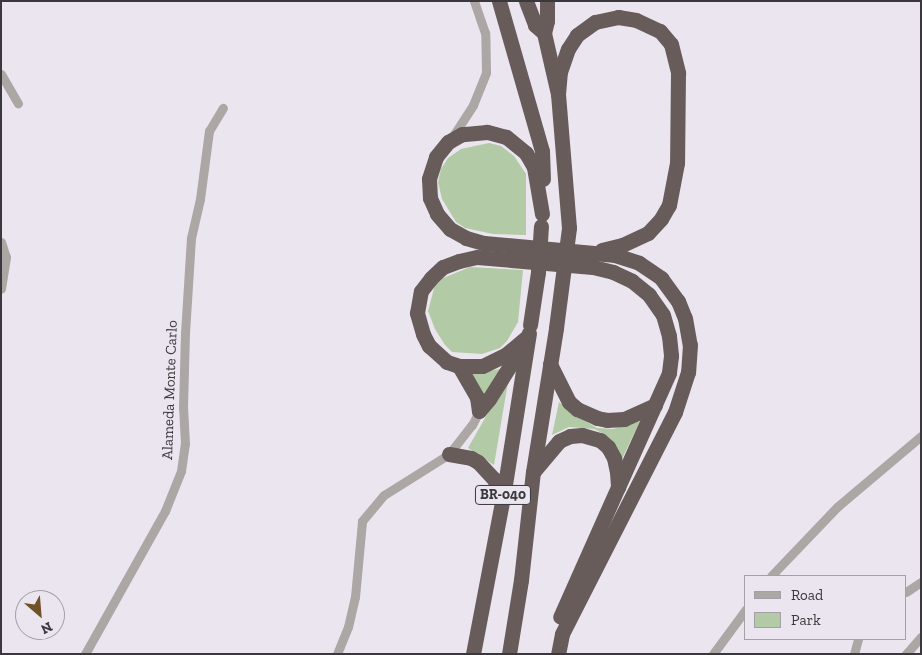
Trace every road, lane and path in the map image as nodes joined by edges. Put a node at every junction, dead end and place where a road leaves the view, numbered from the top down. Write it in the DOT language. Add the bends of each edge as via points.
graph roads {
  1 [pos="474,1"];
  2 [pos="499,1"];
  3 [pos="526,1"];
  4 [pos="546,1"];
  5 [pos="544,32"];
  6 [pos="1,74"];
  7 [pos="558,94"];
  8 [pos="18,103"];
  9 [pos="223,108"];
  10 [pos="448,142"];
  11 [pos="541,220"];
  12 [pos="1,242"];
  13 [pos="591,252"];
  14 [pos="1,289"];
  15 [pos="529,330"];
  16 [pos="550,364"];
  17 [pos="459,366"];
  18 [pos="655,405"];
  19 [pos="479,411"];
  20 [pos="921,436"];
  21 [pos="448,454"];
  22 [pos="533,472"];
  23 [pos="618,487"];
  24 [pos="502,498"];
  25 [pos="772,575"];
  26 [pos="921,582"];
  27 [pos="907,591"];
  28 [pos="744,612"];
  29 [pos="921,637"];
  30 [pos="858,640"];
  31 [pos="85,654"];
  32 [pos="337,654"];
  33 [pos="473,654"];
  34 [pos="509,654"];
  35 [pos="548,654"];
  36 [pos="558,654"];
  37 [pos="713,654"];
  38 [pos="854,654"];
  39 [pos="906,654"];
  1 -- 10 [label="street" via="485,32 486,72 473,105"];
  2 -- 11 [label="highway, BR-040" via="542,151"];
  3 -- 5 [label="highway, BR-040" via="535,25"];
  4 -- 5 [label="highway"];
  5 -- 7 [label="highway, BR-040"];
  6 -- 8 [label="street"];
  7 -- 13 [label="highway" via="560,72 568,49 577,35 595,22 618,16 636,20 660,31 671,44 678,73 677,163 669,205 661,220 641,237"];
  7 -- 16 [label="highway, BR-040, bridge" via="569,228"];
  9 -- 31 [label="street, Alameda Monte Carlo" via="209,131 191,238 185,333 185,444 181,471 165,512"];
  10 -- 11 [label="highway" via="462,134 487,132 506,137 520,147 534,167"];
  10 -- 13 [label="highway" via="436,158 429,190 437,214 450,229 484,243"];
  11 -- 15 [label="highway, BR-040, bridge" via="538,272"];
  12 -- 14 [label="street" via="6,257"];
  13 -- 36 [label="highway" via="640,263 667,285 685,318 689,361 675,412 562,634"];
  15 -- 17 [label="highway" via="494,361 482,366"];
  15 -- 19 [label="highway"];
  15 -- 24 [label="highway, BR-040"];
  16 -- 18 [label="highway" via="569,402 587,414 607,420 624,419"];
  16 -- 22 [label="highway, BR-040"];
  17 -- 18 [label="highway" via="448,362 429,346 419,321 421,292 444,267 478,258 593,267 632,281 649,295 663,315 671,356 667,382"];
  17 -- 19 [label="highway" via="477,398"];
  18 -- 23 [label="highway"];
  19 -- 21 [label="street" via="472,425"];
  20 -- 25 [label="street" via="837,507"];
  21 -- 24 [label="highway" via="478,462 494,479"];
  21 -- 32 [label="street" via="384,495 362,521 355,597"];
  22 -- 23 [label="highway" via="559,441 582,434 600,440 608,447 614,458"];
  22 -- 34 [label="highway, BR-040"];
  23 -- 35 [label="highway" via="553,631"];
  24 -- 33 [label="highway, BR-040"];
  26 -- 27 [label="street"];
  28 -- 37 [label="street"];
  29 -- 39 [label="street"];
  30 -- 38 [label="street"];
}
